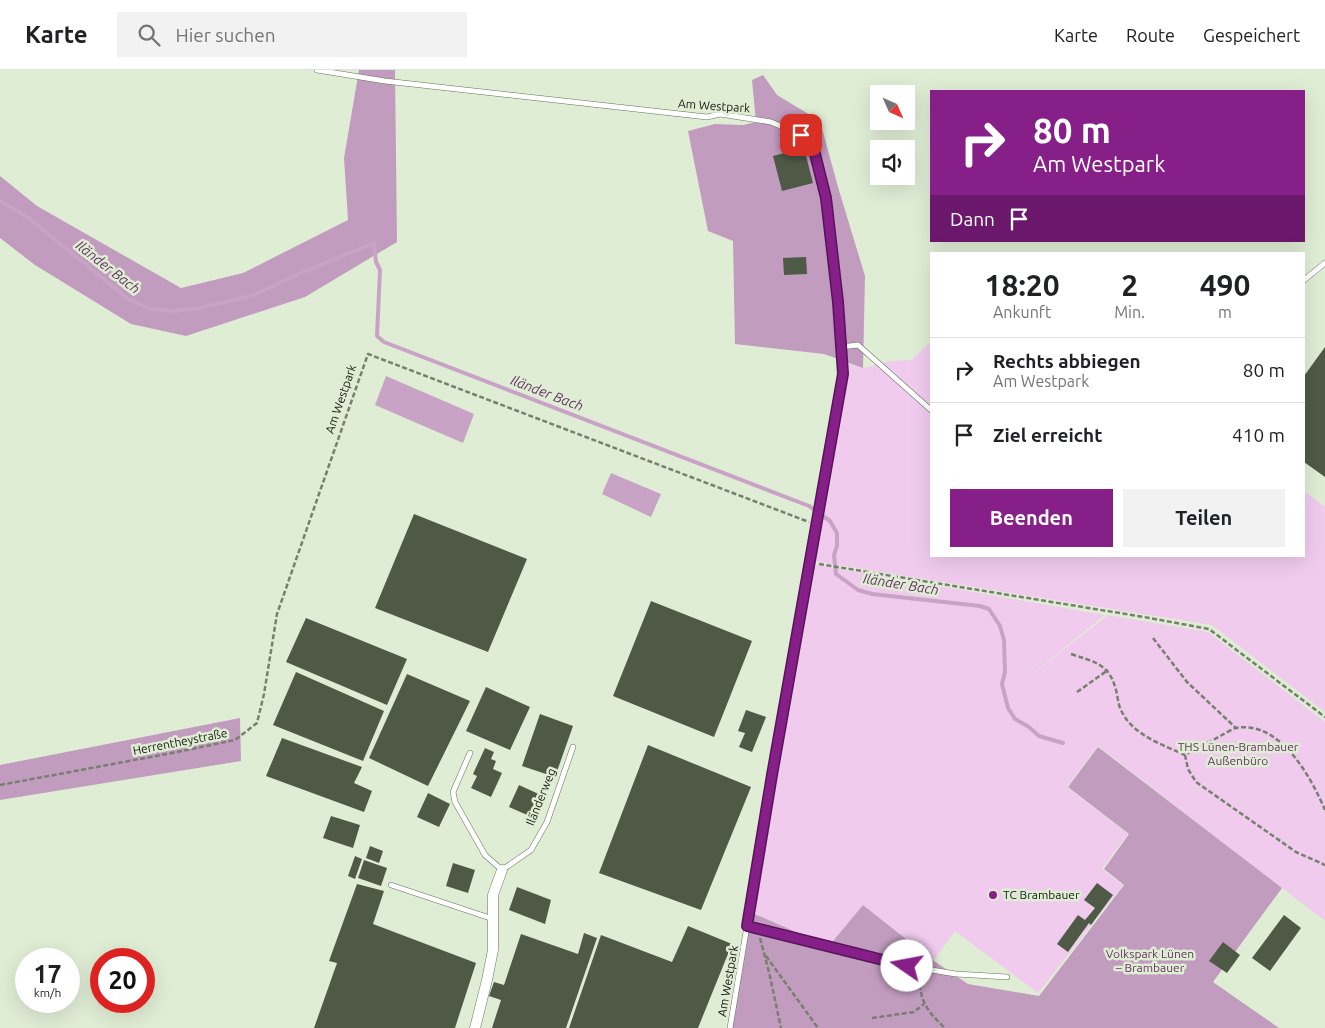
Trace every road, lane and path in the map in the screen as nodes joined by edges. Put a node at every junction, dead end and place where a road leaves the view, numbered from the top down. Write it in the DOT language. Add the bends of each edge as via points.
graph roads {
  1 [pos="317,70"];
  2 [pos="1325,263"];
  3 [pos="1305,279"];
  4 [pos="841,347"];
  5 [pos="930,409"];
  6 [pos="816,523"];
  7 [pos="810,562"];
  8 [pos="285,592"];
  9 [pos="1153,638"];
  10 [pos="1071,654"];
  11 [pos="1108,670"];
  12 [pos="1077,692"];
  13 [pos="1325,717"];
  14 [pos="1236,728"];
  15 [pos="573,747"];
  16 [pos="470,753"];
  17 [pos="1185,755"];
  18 [pos="0,785"];
  19 [pos="1325,810"];
  20 [pos="1325,865"];
  21 [pos="502,870"];
  22 [pos="391,885"];
  23 [pos="493,919"];
  24 [pos="747,926"];
  25 [pos="758,930"];
  26 [pos="764,954"];
  27 [pos="920,968"];
  28 [pos="1007,977"];
  29 [pos="924,1004"];
  30 [pos="872,1018"];
  31 [pos="474,1028"];
  32 [pos="730,1028"];
  33 [pos="781,1028"];
  34 [pos="818,1028"];
  35 [pos="945,1028"];
  1 -- 4 [label="lane, Am Westpark" via="385,81 707,117 720,114 771,122 801,135 815,154 826,198"];
  2 -- 3 [label="lane"];
  4 -- 5 [label="lane" via="858,346"];
  4 -- 6 [label="lane, Am Westpark" via="843,374"];
  6 -- 7 [label="lane, Am Westpark"];
  6 -- 8 [label="path, Am Westpark" via="368,354"];
  7 -- 13 [label="path" via="1209,630"];
  7 -- 24 [label="lane, Am Westpark"];
  8 -- 18 [label="path, Herrentheystraße" via="277,614 257,723 235,740"];
  9 -- 14 [label="path" via="1187,682"];
  10 -- 11 [label="path" via="1101,664"];
  11 -- 12 [label="path"];
  11 -- 17 [label="path" via="1121,711 1130,724 1145,736"];
  14 -- 17 [label="path"];
  14 -- 19 [label="path" via="1271,734 1283,744 1315,787"];
  15 -- 21 [label="lane, Iländerweg" via="547,822 531,850"];
  16 -- 21 [label="lane" via="453,792 455,802 486,855"];
  17 -- 20 [label="path" via="1188,769 1196,782 1296,852"];
  21 -- 23 [label="street" via="493,895"];
  22 -- 23 [label="lane"];
  23 -- 31 [label="street" via="493,950"];
  24 -- 25 [label="lane"];
  24 -- 32 [label="lane, Am Westpark"];
  25 -- 26 [label="path"];
  25 -- 27 [label="lane"];
  26 -- 33 [label="path"];
  26 -- 34 [label="path"];
  27 -- 28 [label="lane"];
  27 -- 29 [label="path" via="919,991"];
  29 -- 30 [label="path" via="914,1012"];
  29 -- 35 [label="path"];
}
